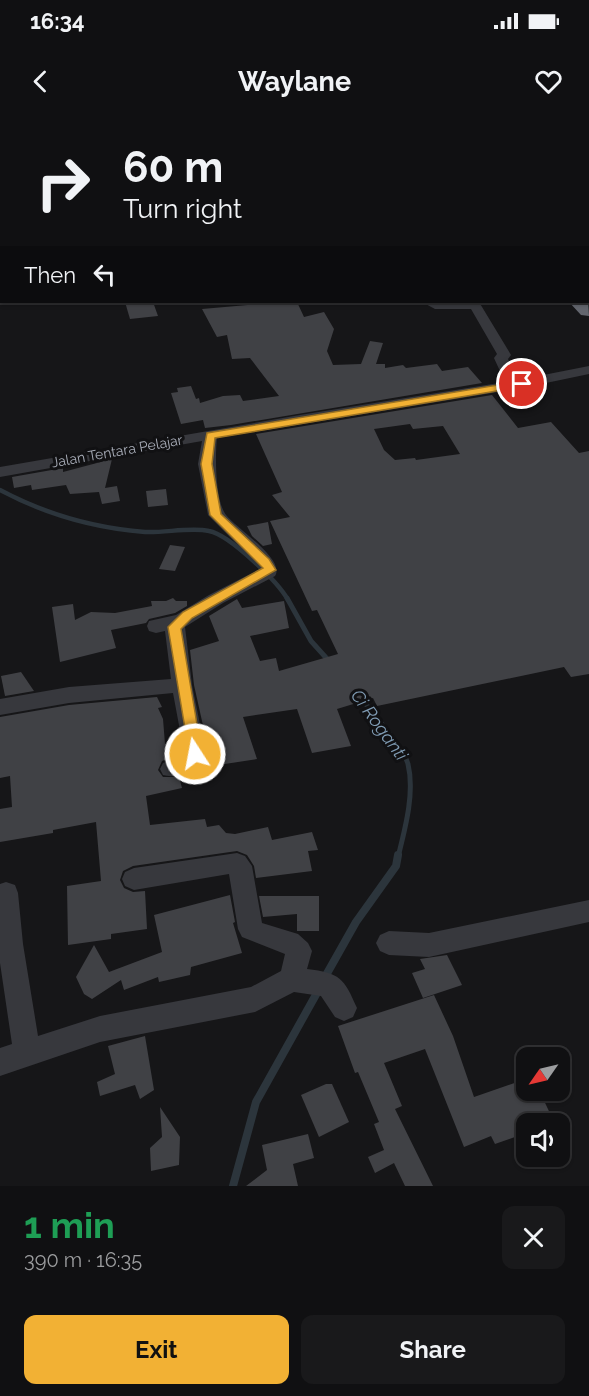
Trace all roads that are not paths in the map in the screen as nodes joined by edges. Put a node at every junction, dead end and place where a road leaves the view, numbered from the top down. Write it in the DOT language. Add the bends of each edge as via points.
graph roads {
  1 [pos="499,120"];
  2 [pos="521,120"];
  3 [pos="430,303"];
  4 [pos="474,303"];
  5 [pos="589,370"];
  6 [pos="513,385"];
  7 [pos="210,435"];
  8 [pos="0,472"];
  9 [pos="180,621"];
  10 [pos="156,626"];
  11 [pos="182,685"];
  12 [pos="0,707"];
  13 [pos="171,769"];
  14 [pos="134,879"];
  15 [pos="6,894"];
  16 [pos="589,911"];
  17 [pos="390,943"];
  18 [pos="310,982"];
  19 [pos="344,1008"];
  20 [pos="27,1054"];
  21 [pos="0,1062"];
  1 -- 2 [label="street"];
  3 -- 4 [label="street"];
  4 -- 6 [label="street" via="504,355 501,358"];
  5 -- 6 [label="street, Jalan Tentara Pelajar"];
  6 -- 7 [label="street, Jalan Tentara Pelajar"];
  7 -- 8 [label="street, Jalan Tentara Pelajar"];
  7 -- 9 [label="street" via="206,464 216,515 269,567 264,574"];
  9 -- 10 [label="street"];
  9 -- 11 [label="street" via="174,631"];
  11 -- 12 [label="street" via="69,695"];
  11 -- 13 [label="street" via="195,754 188,762"];
  14 -- 18 [label="street" via="237,863 251,929 292,944 299,951"];
  15 -- 20 [label="street"];
  16 -- 17 [label="street" via="429,945"];
  18 -- 19 [label="street" via="333,989"];
  18 -- 20 [label="street" via="255,999 100,1029"];
  20 -- 21 [label="street"];
}
